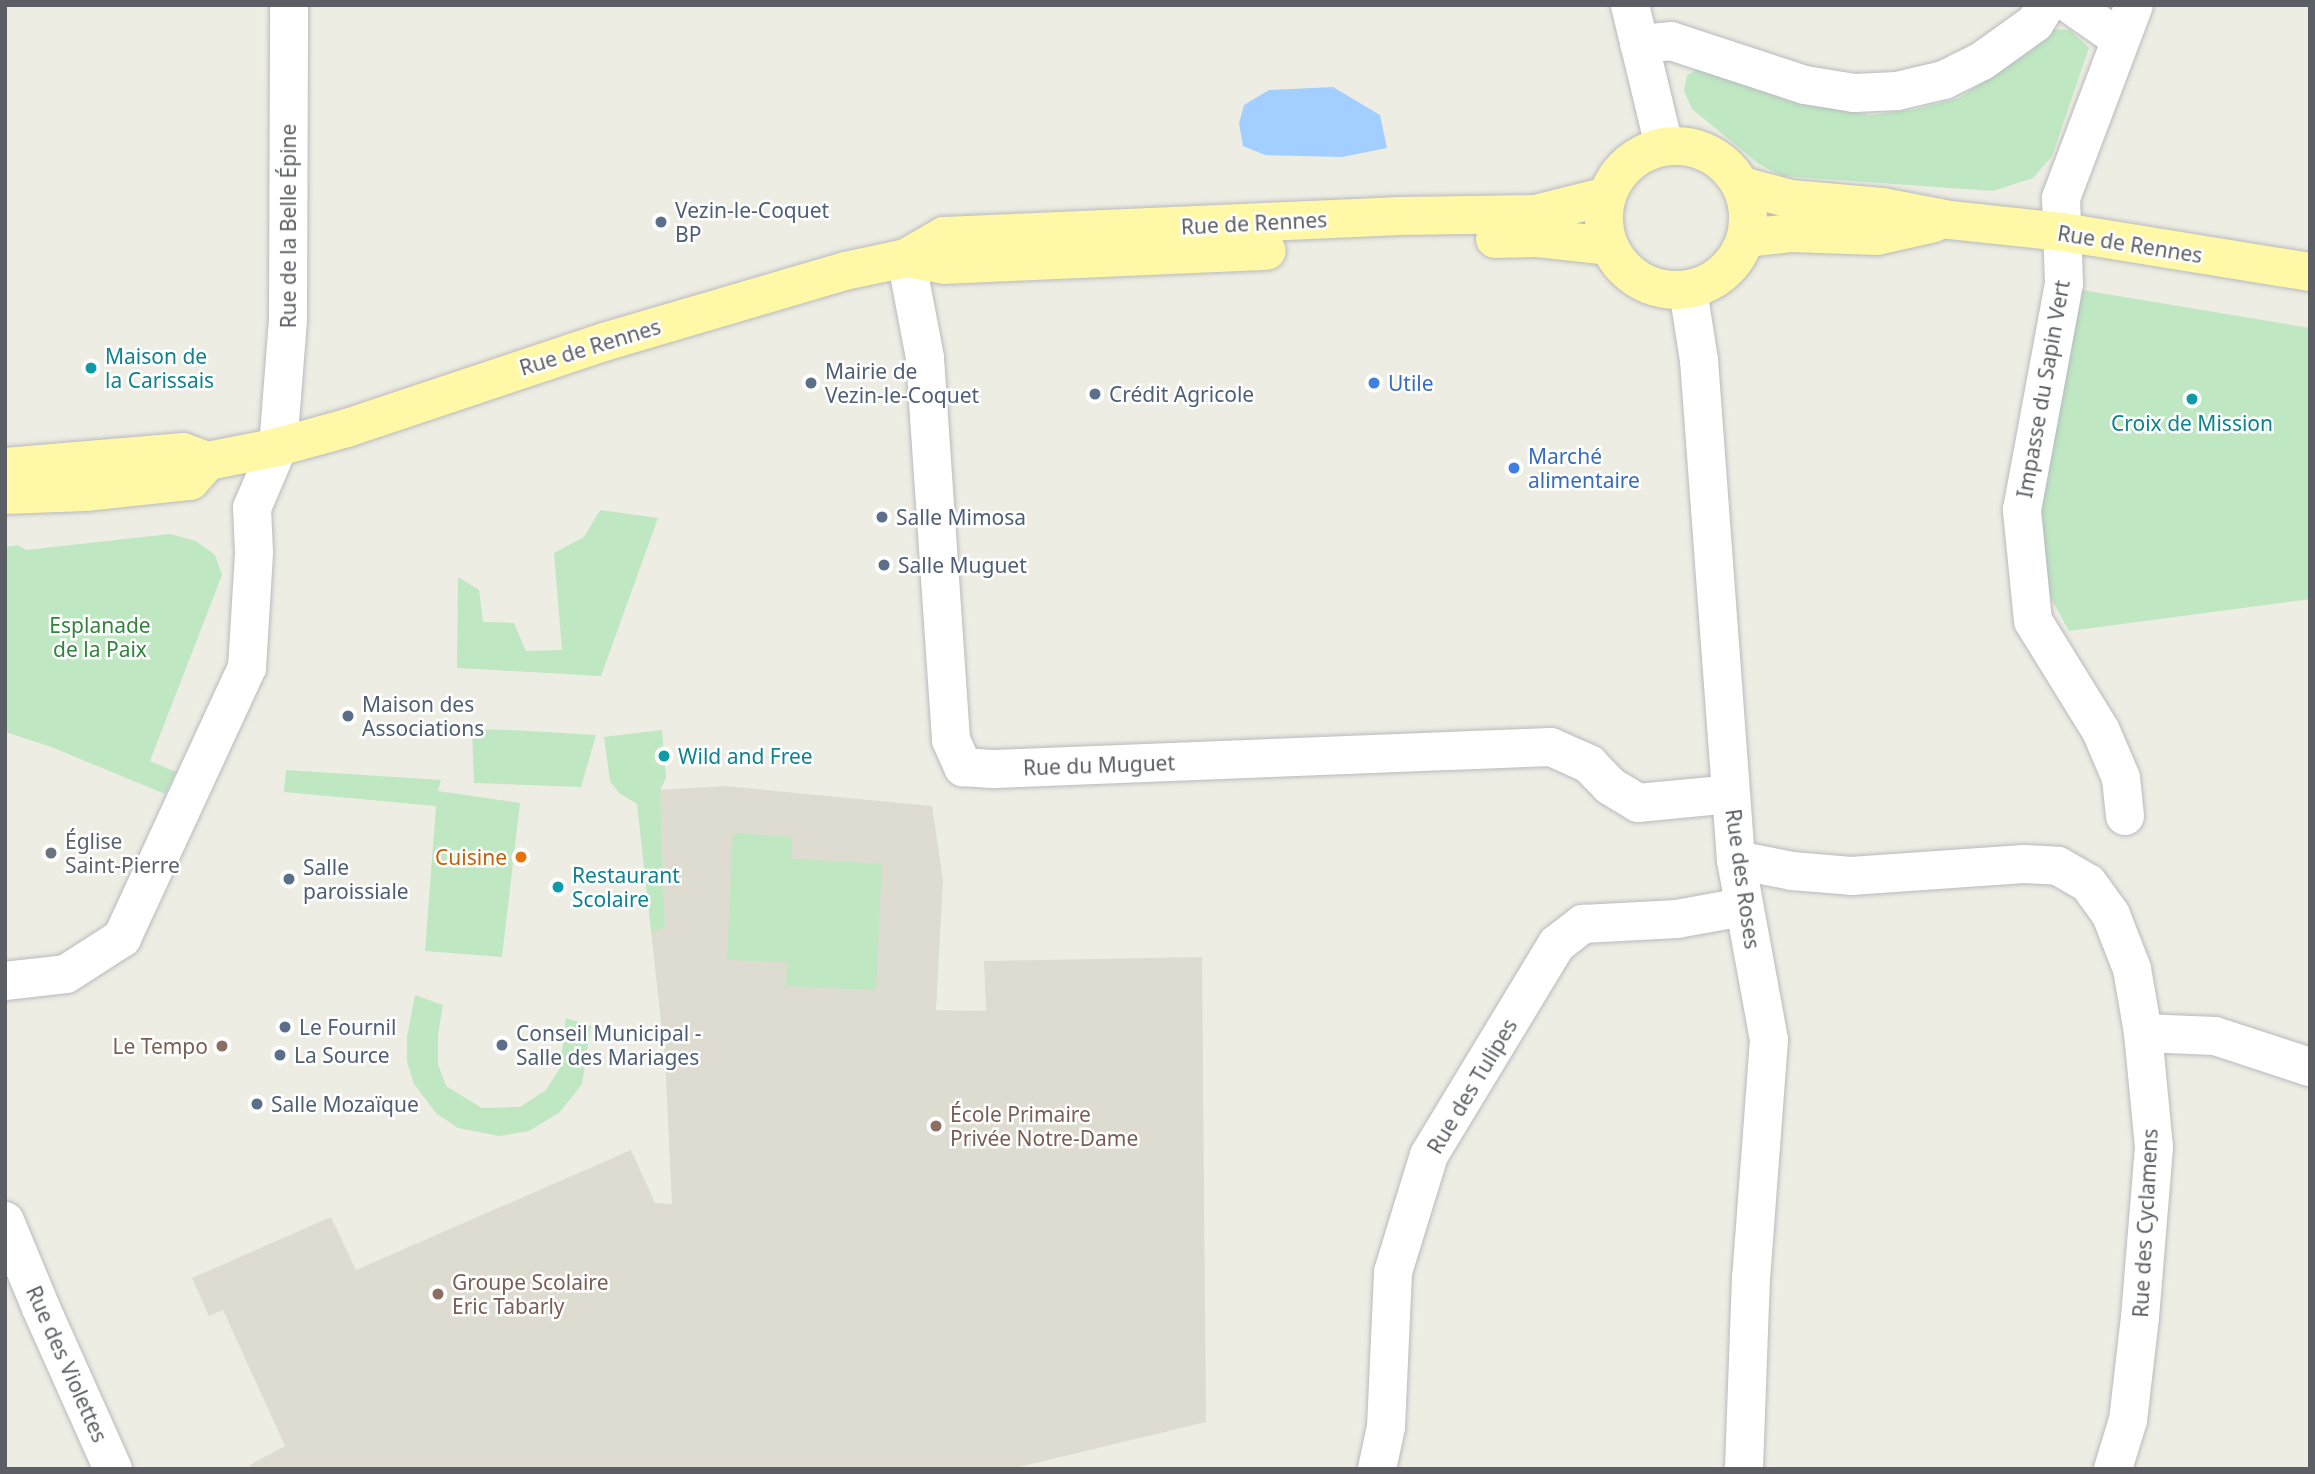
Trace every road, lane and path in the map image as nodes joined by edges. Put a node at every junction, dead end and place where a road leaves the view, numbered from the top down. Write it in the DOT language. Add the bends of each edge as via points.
graph roads {
  1 [pos="289,5"];
  2 [pos="1630,5"];
  3 [pos="2046,5"];
  4 [pos="2071,5"];
  5 [pos="2127,22"];
  6 [pos="1639,44"];
  7 [pos="1664,146"];
  8 [pos="1742,186"];
  9 [pos="1606,196"];
  10 [pos="1950,220"];
  11 [pos="2063,232"];
  12 [pos="1746,238"];
  13 [pos="1609,246"];
  14 [pos="906,258"];
  15 [pos="2310,272"];
  16 [pos="1688,290"];
  17 [pos="278,447"];
  18 [pos="208,461"];
  19 [pos="5,467"];
  20 [pos="5,495"];
  21 [pos="1731,794"];
  22 [pos="2125,816"];
  23 [pos="1736,860"];
  24 [pos="1743,907"];
  25 [pos="5,981"];
  26 [pos="2143,1033"];
  27 [pos="2310,1066"];
  28 [pos="5,1221"];
  29 [pos="113,1469"];
  30 [pos="1377,1469"];
  31 [pos="1744,1469"];
  32 [pos="2113,1469"];
  1 -- 17 [label="street, Rue de la Belle Épine" via="288,320"];
  2 -- 6 [label="street"];
  3 -- 6 [label="street" via="2035,23 1982,61 1944,80 1897,91 1854,93 1805,85 1671,41"];
  4 -- 5 [label="street"];
  5 -- 11 [label="street, Impasse du Sapin Vert" via="2061,198"];
  6 -- 7 [label="street"];
  7 -- 8 [label="main road" via="1689,146 1712,155"];
  7 -- 9 [label="main road" via="1629,163"];
  8 -- 10 [label="main road, Rue de Rennes" via="1791,199 1882,206"];
  8 -- 12 [label="main road" via="1749,215"];
  9 -- 13 [label="main road" via="1604,230"];
  9 -- 14 [label="main road, Rue de Rennes" via="1535,214 944,236"];
  10 -- 11 [label="main road, Rue de Rennes"];
  10 -- 12 [label="main road, Rue de Rennes" via="1877,236 1791,233"];
  11 -- 15 [label="main road, Rue de Rennes"];
  11 -- 22 [label="street, Impasse du Sapin Vert" via="2064,283 2022,510 2033,621 2101,731 2121,778"];
  12 -- 16 [label="main road" via="1724,272"];
  13 -- 14 [label="main road, Rue de Rennes" via="1507,238 944,265"];
  13 -- 16 [label="main road" via="1622,267 1641,282 1664,290"];
  14 -- 17 [label="main road, Rue de Rennes" via="845,271 604,342"];
  14 -- 21 [label="street, Rue du Muguet" via="925,358 951,740 963,767 1551,747 1589,764 1610,786 1638,803"];
  16 -- 21 [label="street, Rue des Roses" via="1699,360"];
  17 -- 18 [label="main road, Rue de Rennes"];
  17 -- 25 [label="street, Rue de la Belle Épine" via="252,508 247,668 122,938 66,974"];
  18 -- 19 [label="main road" via="183,452"];
  18 -- 20 [label="main road" via="190,481"];
  21 -- 23 [label="street, Rue des Roses"];
  23 -- 24 [label="street, Rue des Roses"];
  23 -- 26 [label="street, Rue des Cyclamens" via="1851,876 2024,864 2058,866 2088,883 2111,915 2132,969"];
  24 -- 30 [label="street, Rue des Tulipes" via="1677,919 1583,924 1556,944 1429,1155 1393,1272 1386,1427"];
  24 -- 31 [label="street, Rue des Roses" via="1769,1040 1751,1277"];
  26 -- 27 [label="street" via="2215,1036"];
  26 -- 32 [label="street, Rue des Cyclamens" via="2154,1147 2128,1420"];
  28 -- 29 [label="street, Rue des Violettes"];
}
